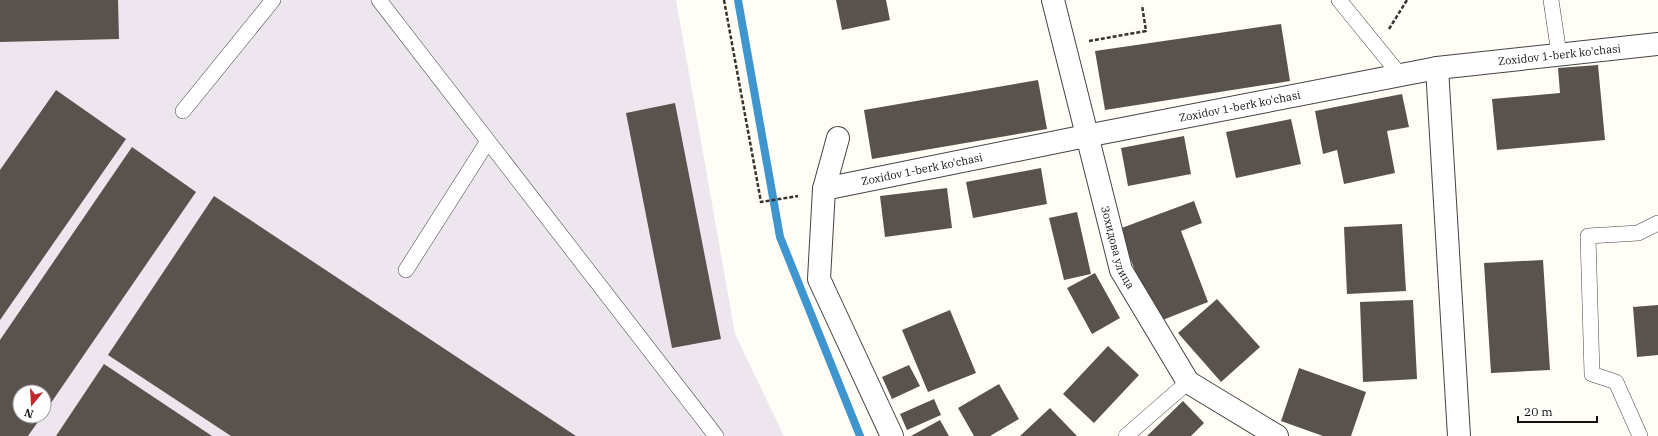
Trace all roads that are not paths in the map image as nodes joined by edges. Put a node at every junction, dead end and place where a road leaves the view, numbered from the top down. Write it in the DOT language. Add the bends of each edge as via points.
graph roads {
  1 [pos="273,0"];
  2 [pos="379,0"];
  3 [pos="1053,0"];
  4 [pos="1339,0"];
  5 [pos="1551,0"];
  6 [pos="1658,44"];
  7 [pos="1559,54"];
  8 [pos="1437,68"];
  9 [pos="1400,75"];
  10 [pos="183,111"];
  11 [pos="1086,136"];
  12 [pos="838,138"];
  13 [pos="488,141"];
  14 [pos="824,190"];
  15 [pos="1658,223"];
  16 [pos="406,270"];
  17 [pos="1188,382"];
  18 [pos="716,436"];
  19 [pos="892,436"];
  20 [pos="1126,436"];
  21 [pos="1277,436"];
  22 [pos="1459,436"];
  23 [pos="1640,436"];
  1 -- 10 [label="lane"];
  2 -- 13 [label="lane"];
  3 -- 11 [label="street, Зохидова улица"];
  4 -- 9 [label="lane"];
  5 -- 7 [label="lane"];
  6 -- 7 [label="street, Zoxidov 1-berk ko'chasi"];
  7 -- 8 [label="street, Zoxidov 1-berk ko'chasi"];
  8 -- 9 [label="street, Zoxidov 1-berk ko'chasi"];
  8 -- 22 [label="street"];
  9 -- 11 [label="street, Zoxidov 1-berk ko'chasi"];
  11 -- 14 [label="street, Zoxidov 1-berk ko'chasi"];
  11 -- 17 [label="street, Зохидова улица" via="1121,270"];
  12 -- 14 [label="street"];
  13 -- 16 [label="lane"];
  13 -- 18 [label="lane"];
  14 -- 19 [label="street" via="820,279"];
  15 -- 23 [label="lane" via="1638,234 1588,236 1592,374 1616,382"];
  17 -- 20 [label="lane"];
  17 -- 21 [label="street, Зохидова улица"];
}
